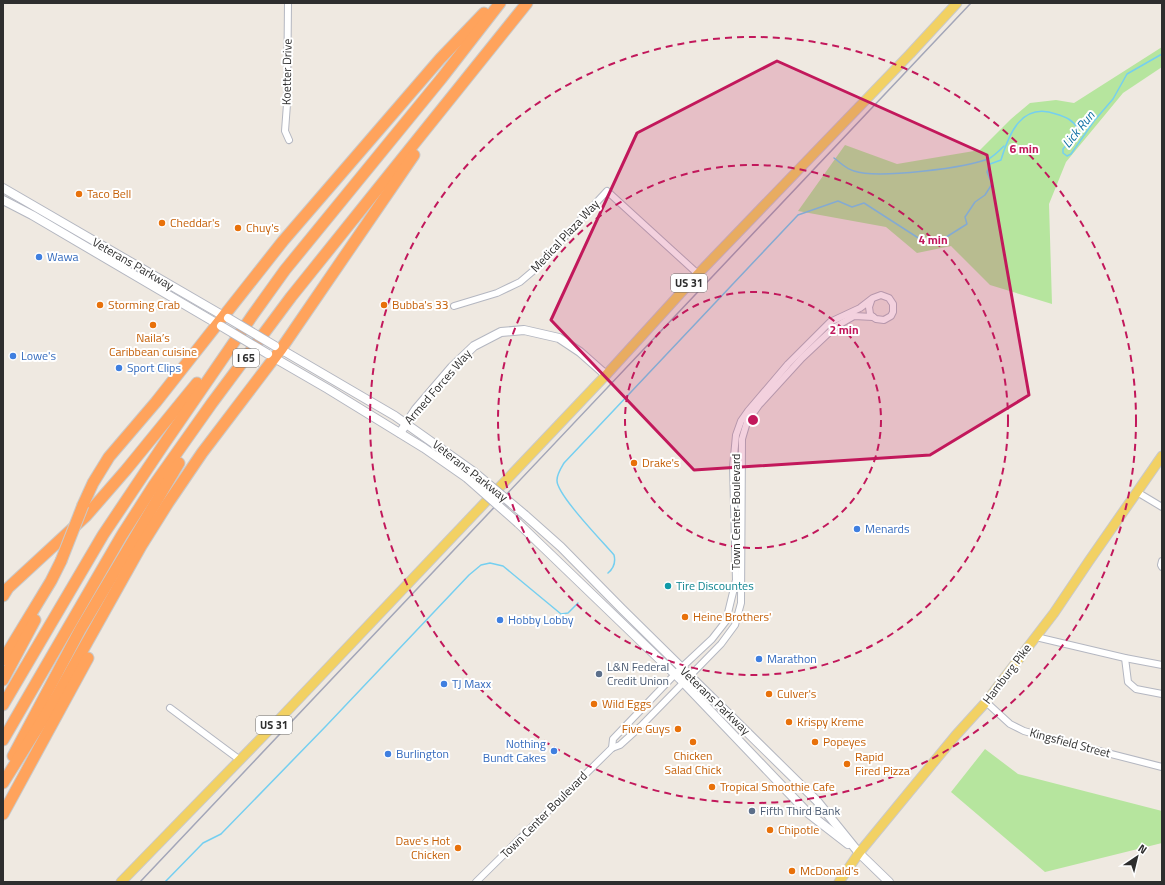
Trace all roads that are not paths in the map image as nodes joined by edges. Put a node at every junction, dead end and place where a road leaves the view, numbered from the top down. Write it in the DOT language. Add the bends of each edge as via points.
graph roads {
  1 [pos="288,3"];
  2 [pos="494,3"];
  3 [pos="500,3"];
  4 [pos="527,3"];
  5 [pos="957,3"];
  6 [pos="474,70"];
  7 [pos="289,140"];
  8 [pos="3,188"];
  9 [pos="3,200"];
  10 [pos="698,274"];
  11 [pos="871,300"];
  12 [pos="454,306"];
  13 [pos="252,316"];
  14 [pos="872,317"];
  15 [pos="223,321"];
  16 [pos="275,352"];
  17 [pos="606,375"];
  18 [pos="229,380"];
  19 [pos="406,424"];
  20 [pos="400,433"];
  21 [pos="1162,456"];
  22 [pos="1137,492"];
  23 [pos="1162,507"];
  24 [pos="142,546"];
  25 [pos="1162,561"];
  26 [pos="1162,567"];
  27 [pos="51,580"];
  28 [pos="3,596"];
  29 [pos="1036,637"];
  30 [pos="1125,658"];
  31 [pos="3,660"];
  32 [pos="1162,665"];
  33 [pos="682,668"];
  34 [pos="675,675"];
  35 [pos="690,676"];
  36 [pos="3,680"];
  37 [pos="683,682"];
  38 [pos="1162,694"];
  39 [pos="986,702"];
  40 [pos="3,705"];
  41 [pos="170,708"];
  42 [pos="3,740"];
  43 [pos="612,748"];
  44 [pos="240,760"];
  45 [pos="1162,767"];
  46 [pos="3,774"];
  47 [pos="3,783"];
  48 [pos="3,814"];
  49 [pos="860,853"];
  50 [pos="121,882"];
  51 [pos="476,882"];
  52 [pos="839,882"];
  53 [pos="889,882"];
  1 -- 7 [label="street, Koetter Drive" via="285,131"];
  2 -- 15 [label="highway" via="430,71 283,242"];
  3 -- 13 [label="highway, I 65" via="285,270"];
  4 -- 6 [label="highway, I 65"];
  5 -- 10 [label="main road, US 31"];
  6 -- 16 [label="highway"];
  6 -- 18 [label="highway, I 65" via="291,297"];
  8 -- 15 [label="main road, Veterans Parkway"];
  9 -- 15 [label="main road, Veterans Parkway"];
  10 -- 12 [label="street, Medical Plaza Way" via="607,191 520,282 497,294"];
  10 -- 17 [label="main road, US 31"];
  11 -- 14 [label="street" via="869,311"];
  11 -- 14 [label="street" via="881,295 889,298 893,304 893,312 888,318 880,320"];
  11 -- 33 [label="street, Town Center Boulevard" via="830,322 788,364 741,421 736,435 733,467 736,580 726,621 712,639"];
  13 -- 28 [label="highway" via="86,516 8,588"];
  13 -- 40 [label="highway, I 65" via="103,535"];
  14 -- 35 [label="street, Town Center Boulevard" via="854,316 835,327 802,358 747,422 742,439 741,603 735,625 721,644"];
  15 -- 16 [label="main road, Veterans Parkway, bridge"];
  15 -- 27 [label="highway, bridge" via="110,457 93,484"];
  16 -- 19 [label="main road, Veterans Parkway" via="370,400"];
  16 -- 20 [label="main road, Veterans Parkway"];
  16 -- 24 [label="highway" via="202,453"];
  17 -- 19 [label="main road, Armed Forces Way" via="559,338 524,330 501,332 474,346 447,373"];
  17 -- 44 [label="main road, US 31"];
  18 -- 42 [label="highway, I 65" via="126,529"];
  18 -- 46 [label="highway" via="80,630"];
  19 -- 20 [label="main road, Armed Forces Way"];
  19 -- 33 [label="main road, Veterans Parkway, bridge" via="474,472 525,515 561,547"];
  20 -- 34 [label="main road, Veterans Parkway, bridge" via="467,478 518,523"];
  21 -- 22 [label="main road, Hamburg Pike"];
  22 -- 23 [label="street"];
  22 -- 29 [label="main road, Hamburg Pike"];
  24 -- 47 [label="highway" via="54,704"];
  24 -- 48 [label="highway" via="92,651"];
  25 -- 26 [label="street"];
  27 -- 31 [label="highway"];
  27 -- 36 [label="highway" via="36,619"];
  29 -- 30 [label="street"];
  29 -- 39 [label="main road, Hamburg Pike"];
  30 -- 32 [label="street"];
  30 -- 38 [label="street" via="1128,682 1136,689"];
  33 -- 34 [label="street, Town Center Boulevard"];
  33 -- 35 [label="main road, Veterans Parkway"];
  34 -- 37 [label="main road, Veterans Parkway"];
  34 -- 43 [label="street, Town Center Boulevard" via="613,739"];
  35 -- 37 [label="street, Town Center Boulevard"];
  35 -- 49 [label="main road, Veterans Parkway" via="817,801"];
  37 -- 43 [label="street, Town Center Boulevard" via="641,726 620,745"];
  37 -- 49 [label="main road, Veterans Parkway" via="808,814"];
  39 -- 45 [label="street, Kingsfield Street" via="1010,724 1024,731"];
  39 -- 49 [label="main road, Hamburg Pike"];
  41 -- 44 [label="street"];
  43 -- 51 [label="street, Town Center Boulevard"];
  44 -- 50 [label="main road, US 31"];
  49 -- 52 [label="main road, Hamburg Pike"];
  49 -- 53 [label="main road, Veterans Parkway"];
}
